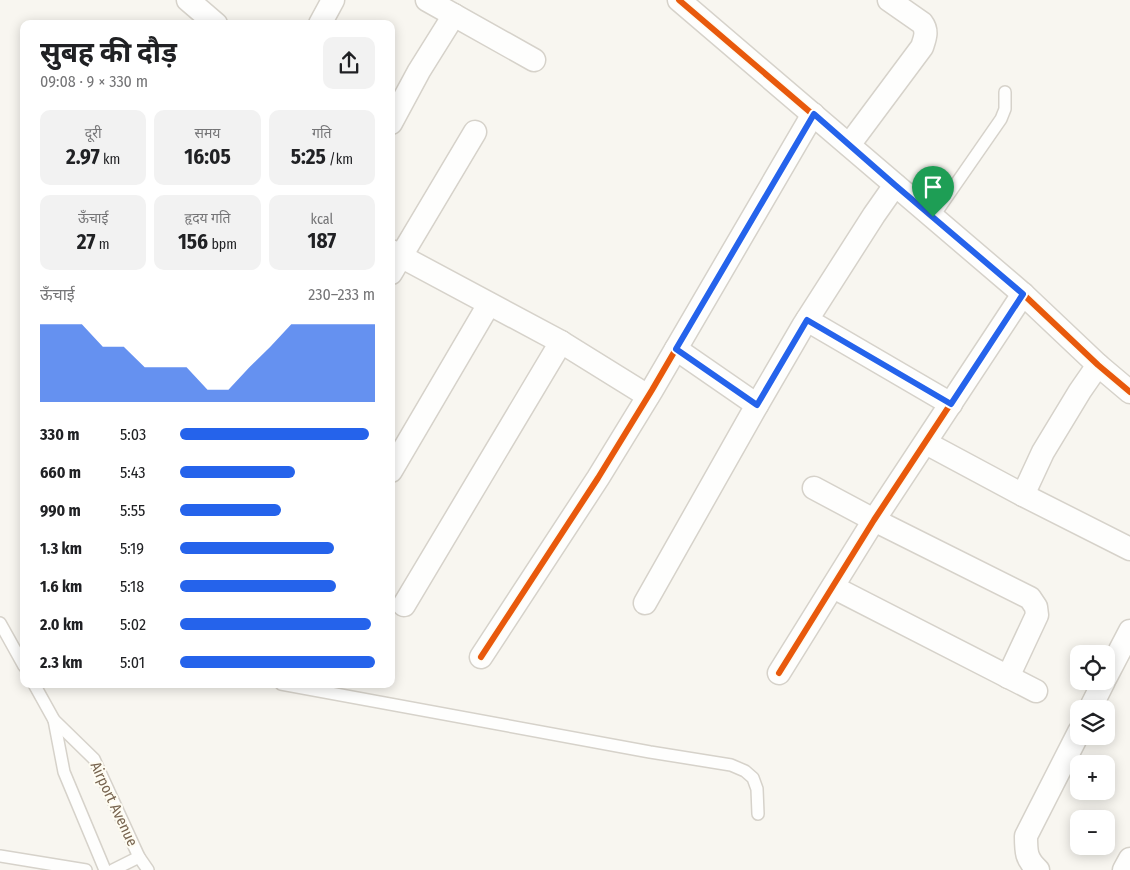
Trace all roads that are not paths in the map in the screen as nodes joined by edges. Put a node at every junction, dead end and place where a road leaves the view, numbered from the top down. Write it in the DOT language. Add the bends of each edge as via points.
graph roads {
  1 [pos="188,0"];
  2 [pos="333,0"];
  3 [pos="427,0"];
  4 [pos="679,0"];
  5 [pos="889,0"];
  6 [pos="454,15"];
  7 [pos="211,20"];
  8 [pos="322,20"];
  9 [pos="534,60"];
  10 [pos="1005,92"];
  11 [pos="814,114"];
  12 [pos="395,116"];
  13 [pos="475,132"];
  14 [pos="849,145"];
  15 [pos="895,185"];
  16 [pos="933,217"];
  17 [pos="395,258"];
  18 [pos="395,260"];
  19 [pos="1023,294"];
  20 [pos="489,304"];
  21 [pos="807,320"];
  22 [pos="561,342"];
  23 [pos="676,349"];
  24 [pos="1098,364"];
  25 [pos="1130,392"];
  26 [pos="648,396"];
  27 [pos="951,404"];
  28 [pos="757,405"];
  29 [pos="926,443"];
  30 [pos="395,464"];
  31 [pos="814,488"];
  32 [pos="1024,495"];
  33 [pos="874,520"];
  34 [pos="1130,549"];
  35 [pos="833,587"];
  36 [pos="645,603"];
  37 [pos="404,605"];
  38 [pos="0,624"];
  39 [pos="1130,630"];
  40 [pos="481,657"];
  41 [pos="20,659"];
  42 [pos="1115,659"];
  43 [pos="780,673"];
  44 [pos="1008,677"];
  45 [pos="36,688"];
  46 [pos="303,688"];
  47 [pos="1036,691"];
  48 [pos="54,720"];
  49 [pos="1072,745"];
  50 [pos="758,814"];
  51 [pos="0,856"];
  52 [pos="139,857"];
  53 [pos="1130,859"];
  54 [pos="86,870"];
  55 [pos="105,870"];
  56 [pos="113,870"];
  57 [pos="148,870"];
  58 [pos="1038,870"];
  59 [pos="1124,870"];
  1 -- 7 [label="street"];
  2 -- 8 [label="street"];
  3 -- 6 [label="street"];
  4 -- 11 [label="street"];
  5 -- 14 [label="street" via="922,23 926,37 922,47"];
  6 -- 9 [label="street"];
  6 -- 12 [label="street"];
  10 -- 16 [label="lane" via="1001,119"];
  11 -- 14 [label="street"];
  11 -- 23 [label="street"];
  13 -- 17 [label="street"];
  14 -- 15 [label="street"];
  15 -- 16 [label="street"];
  15 -- 21 [label="street"];
  16 -- 19 [label="street"];
  18 -- 20 [label="street"];
  19 -- 24 [label="street"];
  19 -- 27 [label="street"];
  20 -- 22 [label="street"];
  20 -- 30 [label="street"];
  21 -- 27 [label="street"];
  21 -- 28 [label="street"];
  22 -- 26 [label="street"];
  22 -- 37 [label="street"];
  23 -- 26 [label="street"];
  23 -- 28 [label="street"];
  24 -- 25 [label="street"];
  24 -- 32 [label="street" via="1043,452"];
  26 -- 40 [label="street"];
  27 -- 29 [label="street"];
  28 -- 36 [label="street"];
  29 -- 32 [label="street"];
  29 -- 33 [label="street"];
  31 -- 33 [label="street"];
  32 -- 34 [label="street"];
  33 -- 35 [label="street"];
  33 -- 44 [label="street" via="1030,598 1037,615"];
  35 -- 43 [label="street"];
  35 -- 44 [label="street"];
  38 -- 41 [label="lane"];
  39 -- 42 [label="street"];
  44 -- 47 [label="street"];
  45 -- 48 [label="lane, Airport Avenue"];
  46 -- 50 [label="lane" via="731,765 745,770 753,778"];
  48 -- 52 [label="lane, Airport Avenue" via="94,759"];
  48 -- 55 [label="lane" via="64,772"];
  49 -- 58 [label="street" via="1026,836 1028,860"];
  51 -- 54 [label="lane"];
  52 -- 56 [label="lane, Airport Avenue"];
  52 -- 57 [label="lane"];
  53 -- 59 [label="street"];
}
